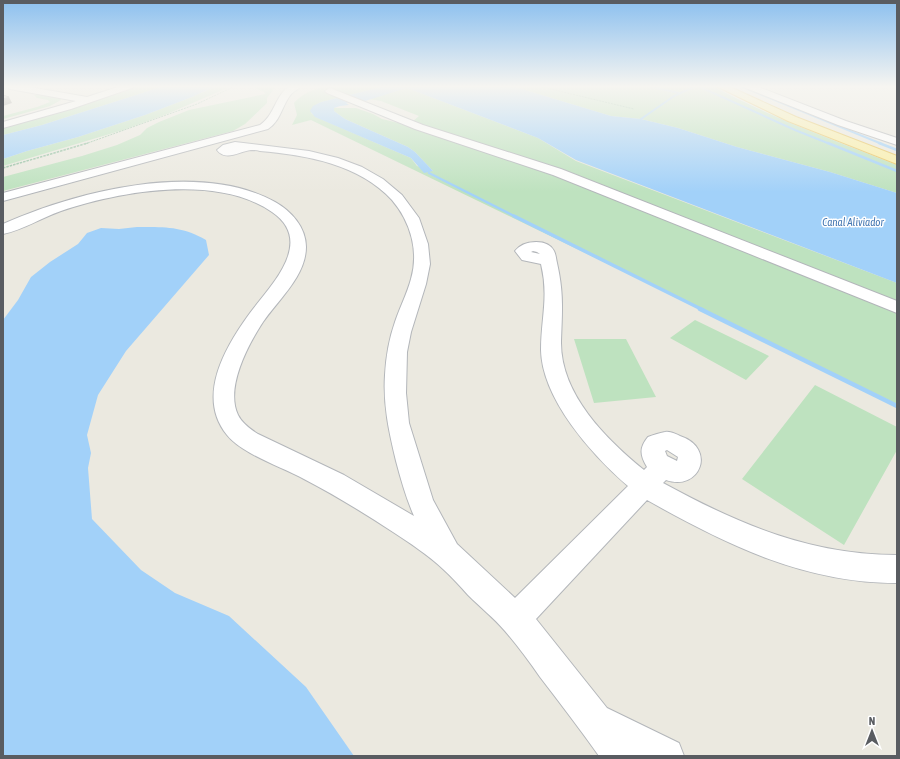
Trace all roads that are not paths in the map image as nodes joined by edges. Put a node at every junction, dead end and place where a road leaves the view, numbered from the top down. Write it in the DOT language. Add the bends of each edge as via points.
graph roads {
  1 [pos="13,121"];
  2 [pos="272,121"];
  3 [pos="405,121"];
  4 [pos="799,121"];
  5 [pos="812,121"];
  6 [pos="838,121"];
  7 [pos="3,125"];
  8 [pos="897,142"];
  9 [pos="246,147"];
  10 [pos="897,155"];
  11 [pos="897,160"];
  12 [pos="3,197"];
  13 [pos="3,230"];
  14 [pos="548,261"];
  15 [pos="897,307"];
  16 [pos="655,476"];
  17 [pos="447,554"];
  18 [pos="897,569"];
  19 [pos="515,619"];
  20 [pos="597,721"];
  21 [pos="620,756"];
  22 [pos="666,756"];
  1 -- 7 [label="street"];
  2 -- 12 [label="street" via="264,127"];
  3 -- 15 [label="street" via="557,172"];
  4 -- 11 [label="main road"];
  5 -- 10 [label="main road"];
  6 -- 8 [label="street"];
  9 -- 17 [label="street" via="287,150 341,163 363,173 398,197 416,226 422,269 397,347 395,404 404,448 423,506"];
  13 -- 17 [label="street" via="76,202 157,188 214,188 242,193 274,206 292,224 296,233 298,252 289,272 242,342 228,375 224,400 231,424 251,441 372,504"];
  14 -- 16 [label="street" via="554,301 551,328 553,364 564,393 595,437 625,468"];
  16 -- 18 [label="street" via="715,524 783,551 851,567"];
  16 -- 19 [label="street"];
  17 -- 19 [label="street"];
  19 -- 20 [label="street"];
  20 -- 21 [label="street"];
  20 -- 22 [label="street"];
}
